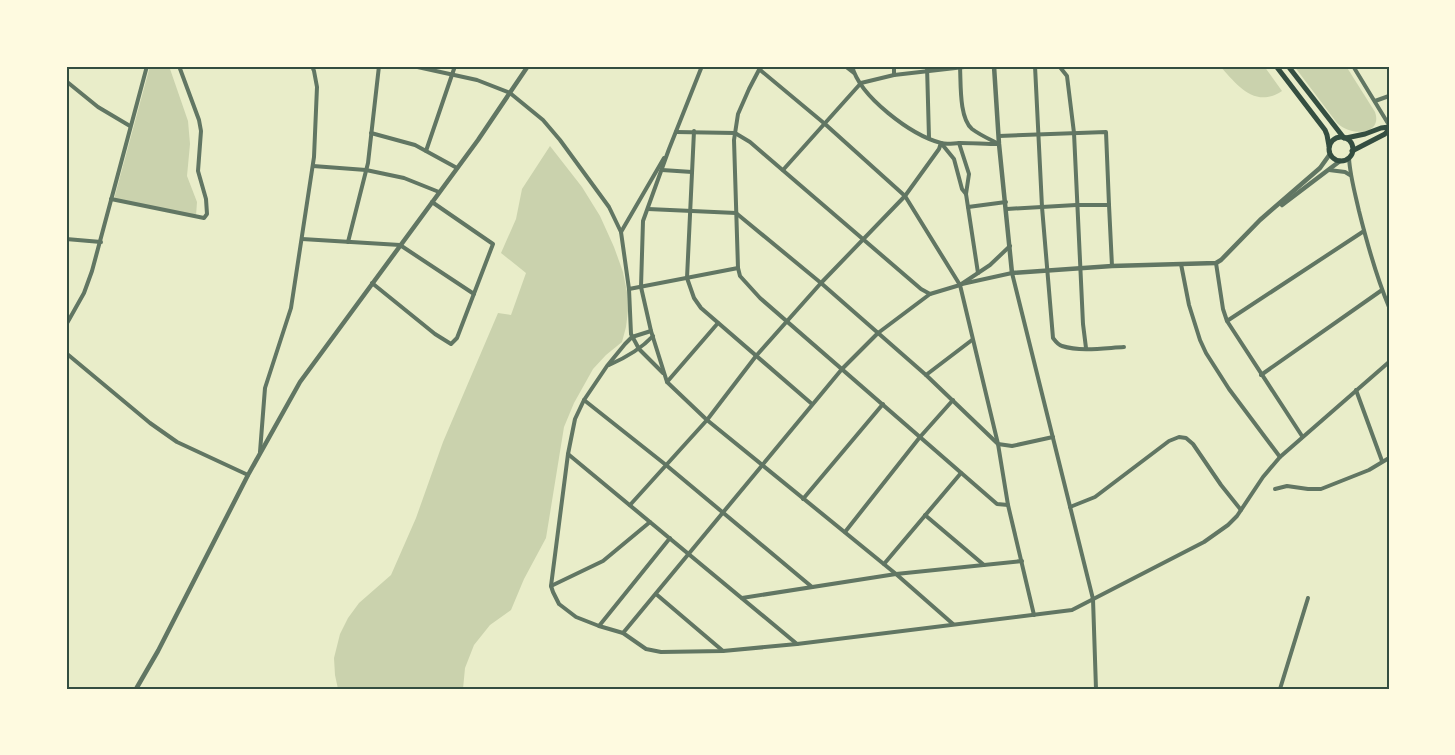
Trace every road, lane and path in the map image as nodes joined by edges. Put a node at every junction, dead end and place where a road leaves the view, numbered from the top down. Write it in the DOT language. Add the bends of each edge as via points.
graph roads {
  1 [pos="147,66"];
  2 [pos="179,66"];
  3 [pos="312,66"];
  4 [pos="379,66"];
  5 [pos="412,66"];
  6 [pos="455,66"];
  7 [pos="528,66"];
  8 [pos="702,66"];
  9 [pos="845,66"];
  10 [pos="852,66"];
  11 [pos="894,66"];
  12 [pos="927,66"];
  13 [pos="973,66"];
  14 [pos="994,66"];
  15 [pos="1035,66"];
  16 [pos="1059,66"];
  17 [pos="1276,66"];
  18 [pos="1288,66"];
  19 [pos="1354,66"];
  20 [pos="960,67"];
  21 [pos="760,68"];
  22 [pos="928,72"];
  23 [pos="854,73"];
  24 [pos="452,74"];
  25 [pos="894,76"];
  26 [pos="66,81"];
  27 [pos="861,83"];
  28 [pos="510,93"];
  29 [pos="1389,96"];
  30 [pos="1375,101"];
  31 [pos="825,124"];
  32 [pos="130,126"];
  33 [pos="1389,127"];
  34 [pos="676,132"];
  35 [pos="694,132"];
  36 [pos="372,133"];
  37 [pos="735,133"];
  38 [pos="1074,133"];
  39 [pos="1038,134"];
  40 [pos="999,136"];
  41 [pos="929,138"];
  42 [pos="1345,138"];
  43 [pos="941,143"];
  44 [pos="959,143"];
  45 [pos="999,144"];
  46 [pos="1329,146"];
  47 [pos="669,149"];
  48 [pos="426,151"];
  49 [pos="1352,151"];
  50 [pos="1330,154"];
  51 [pos="1349,158"];
  52 [pos="1340,161"];
  53 [pos="313,166"];
  54 [pos="457,168"];
  55 [pos="366,170"];
  56 [pos="662,170"];
  57 [pos="783,170"];
  58 [pos="1329,170"];
  59 [pos="692,172"];
  60 [pos="1350,175"];
  61 [pos="439,192"];
  62 [pos="966,194"];
  63 [pos="905,196"];
  64 [pos="111,199"];
  65 [pos="432,202"];
  66 [pos="1006,202"];
  67 [pos="1076,205"];
  68 [pos="1109,205"];
  69 [pos="1042,207"];
  70 [pos="648,208"];
  71 [pos="968,208"];
  72 [pos="1007,209"];
  73 [pos="689,211"];
  74 [pos="736,213"];
  75 [pos="1260,220"];
  76 [pos="1364,231"];
  77 [pos="621,232"];
  78 [pos="66,239"];
  79 [pos="302,239"];
  80 [pos="863,240"];
  81 [pos="101,242"];
  82 [pos="348,242"];
  83 [pos="400,245"];
  84 [pos="1010,246"];
  85 [pos="1216,263"];
  86 [pos="1181,264"];
  87 [pos="1112,266"];
  88 [pos="738,268"];
  89 [pos="1080,268"];
  90 [pos="1047,271"];
  91 [pos="978,273"];
  92 [pos="1012,273"];
  93 [pos="687,278"];
  94 [pos="372,283"];
  95 [pos="821,283"];
  96 [pos="960,285"];
  97 [pos="641,286"];
  98 [pos="629,289"];
  99 [pos="1382,290"];
  100 [pos="474,294"];
  101 [pos="930,294"];
  102 [pos="1389,307"];
  103 [pos="787,321"];
  104 [pos="1227,321"];
  105 [pos="718,323"];
  106 [pos="66,325"];
  107 [pos="651,331"];
  108 [pos="878,333"];
  109 [pos="653,336"];
  110 [pos="632,337"];
  111 [pos="972,340"];
  112 [pos="1124,347"];
  113 [pos="1086,348"];
  114 [pos="638,349"];
  115 [pos="66,353"];
  116 [pos="756,356"];
  117 [pos="1389,362"];
  118 [pos="606,366"];
  119 [pos="842,369"];
  120 [pos="664,372"];
  121 [pos="926,375"];
  122 [pos="1261,375"];
  123 [pos="666,382"];
  124 [pos="1356,390"];
  125 [pos="584,400"];
  126 [pos="953,400"];
  127 [pos="812,404"];
  128 [pos="883,404"];
  129 [pos="707,420"];
  130 [pos="1302,436"];
  131 [pos="920,437"];
  132 [pos="1053,437"];
  133 [pos="998,444"];
  134 [pos="260,452"];
  135 [pos="568,454"];
  136 [pos="1280,457"];
  137 [pos="1389,458"];
  138 [pos="1382,461"];
  139 [pos="666,465"];
  140 [pos="762,465"];
  141 [pos="961,473"];
  142 [pos="248,475"];
  143 [pos="1275,489"];
  144 [pos="803,499"];
  145 [pos="630,505"];
  146 [pos="1008,505"];
  147 [pos="1070,507"];
  148 [pos="1241,510"];
  149 [pos="722,513"];
  150 [pos="925,515"];
  151 [pos="650,522"];
  152 [pos="845,532"];
  153 [pos="670,538"];
  154 [pos="688,554"];
  155 [pos="1022,561"];
  156 [pos="884,564"];
  157 [pos="984,565"];
  158 [pos="896,574"];
  159 [pos="551,586"];
  160 [pos="812,587"];
  161 [pos="656,594"];
  162 [pos="742,598"];
  163 [pos="1308,598"];
  164 [pos="1093,599"];
  165 [pos="1034,615"];
  166 [pos="953,625"];
  167 [pos="599,626"];
  168 [pos="623,633"];
  169 [pos="797,644"];
  170 [pos="723,651"];
  171 [pos="136,689"];
  172 [pos="1096,689"];
  173 [pos="1280,689"];
  1 -- 32 [label="street"];
  2 -- 64 [label="street" via="199,120 198,171 207,214 204,218"];
  3 -- 53 [label="street" via="317,87"];
  4 -- 36 [label="street"];
  5 -- 24 [label="street"];
  6 -- 24 [label="street"];
  7 -- 28 [label="street"];
  8 -- 34 [label="street"];
  9 -- 23 [label="street"];
  10 -- 23 [label="street"];
  11 -- 25 [label="street"];
  12 -- 22 [label="street"];
  13 -- 20 [label="street"];
  14 -- 40 [label="street"];
  15 -- 39 [label="street"];
  16 -- 38 [label="street" via="1067,76"];
  17 -- 46 [label="main road" via="1325,130"];
  18 -- 42 [label="main road"];
  19 -- 30 [label="street"];
  20 -- 22 [label="street"];
  20 -- 45 [label="street" via="964,117 971,128"];
  21 -- 31 [label="street"];
  21 -- 37 [label="street" via="738,114"];
  22 -- 25 [label="street"];
  22 -- 41 [label="street"];
  23 -- 27 [label="street"];
  24 -- 28 [label="street"];
  24 -- 48 [label="street"];
  25 -- 27 [label="street"];
  26 -- 32 [label="street" via="98,107"];
  27 -- 31 [label="street"];
  27 -- 41 [label="street" via="886,114"];
  28 -- 54 [label="street"];
  28 -- 77 [label="street" via="543,120 560,140 609,207"];
  29 -- 30 [label="street"];
  30 -- 33 [label="street"];
  31 -- 57 [label="street"];
  31 -- 63 [label="street"];
  32 -- 64 [label="street"];
  33 -- 42 [label="main road"];
  33 -- 49 [label="main road" via="1385,134"];
  34 -- 35 [label="street"];
  34 -- 47 [label="street"];
  35 -- 37 [label="street"];
  35 -- 59 [label="street"];
  36 -- 48 [label="street"];
  36 -- 55 [label="street"];
  37 -- 57 [label="street"];
  37 -- 74 [label="street"];
  38 -- 39 [label="street"];
  38 -- 67 [label="street"];
  38 -- 68 [label="street" via="1106,132"];
  39 -- 40 [label="street"];
  39 -- 69 [label="street"];
  40 -- 45 [label="street"];
  41 -- 43 [label="street"];
  42 -- 46 [label="main road" via="1335,139"];
  42 -- 49 [label="main road"];
  43 -- 44 [label="street"];
  43 -- 62 [label="street" via="954,159"];
  43 -- 63 [label="street"];
  44 -- 45 [label="street"];
  44 -- 62 [label="street" via="969,174"];
  45 -- 66 [label="street"];
  46 -- 50 [label="main road"];
  47 -- 56 [label="street"];
  47 -- 77 [label="street"];
  48 -- 54 [label="street"];
  49 -- 51 [label="main road"];
  50 -- 52 [label="main road"];
  50 -- 75 [label="street" via="1320,168"];
  51 -- 52 [label="main road"];
  51 -- 60 [label="street"];
  52 -- 58 [label="street"];
  53 -- 55 [label="street"];
  53 -- 79 [label="street"];
  54 -- 61 [label="street"];
  55 -- 61 [label="street" via="404,178"];
  55 -- 82 [label="street"];
  56 -- 59 [label="street"];
  56 -- 70 [label="street"];
  57 -- 80 [label="street"];
  58 -- 60 [label="street"];
  58 -- 75 [label="street"];
  59 -- 73 [label="street"];
  60 -- 76 [label="street"];
  61 -- 65 [label="street"];
  62 -- 71 [label="street"];
  63 -- 80 [label="street"];
  63 -- 96 [label="street"];
  64 -- 81 [label="street"];
  65 -- 83 [label="street"];
  65 -- 100 [label="street" via="493,244"];
  66 -- 71 [label="street"];
  66 -- 72 [label="street"];
  67 -- 68 [label="street"];
  67 -- 69 [label="street"];
  67 -- 89 [label="street"];
  68 -- 87 [label="street"];
  69 -- 72 [label="street"];
  69 -- 90 [label="street"];
  70 -- 73 [label="street"];
  70 -- 97 [label="street" via="643,221"];
  71 -- 91 [label="street"];
  72 -- 84 [label="street"];
  73 -- 74 [label="street"];
  73 -- 93 [label="street"];
  74 -- 88 [label="street"];
  74 -- 95 [label="street"];
  75 -- 85 [label="street"];
  76 -- 99 [label="street"];
  76 -- 104 [label="street"];
  77 -- 98 [label="street"];
  78 -- 81 [label="street"];
  79 -- 82 [label="street"];
  79 -- 134 [label="street" via="291,308 265,388"];
  80 -- 95 [label="street"];
  80 -- 101 [label="street"];
  81 -- 106 [label="street" via="84,294"];
  82 -- 83 [label="street"];
  83 -- 94 [label="street"];
  83 -- 100 [label="street"];
  84 -- 91 [label="street"];
  84 -- 92 [label="street"];
  85 -- 86 [label="street"];
  85 -- 104 [label="street"];
  86 -- 87 [label="street"];
  86 -- 136 [label="street" via="1189,305 1203,347 1224,383"];
  87 -- 89 [label="street"];
  88 -- 93 [label="street"];
  88 -- 103 [label="street" via="740,276 760,298"];
  89 -- 90 [label="street"];
  89 -- 113 [label="street"];
  90 -- 92 [label="street"];
  90 -- 113 [label="street" via="1053,338 1063,347"];
  91 -- 96 [label="street"];
  92 -- 96 [label="street"];
  92 -- 132 [label="street"];
  93 -- 97 [label="street"];
  93 -- 105 [label="street" via="697,303"];
  94 -- 100 [label="street" via="451,344 457,338"];
  94 -- 134 [label="street" via="300,382"];
  95 -- 103 [label="street"];
  95 -- 108 [label="street"];
  96 -- 101 [label="street"];
  96 -- 111 [label="street"];
  97 -- 98 [label="street"];
  97 -- 107 [label="street"];
  98 -- 110 [label="street"];
  99 -- 102 [label="street"];
  99 -- 122 [label="street"];
  101 -- 108 [label="street"];
  103 -- 116 [label="street"];
  103 -- 119 [label="street"];
  104 -- 122 [label="street"];
  105 -- 116 [label="street"];
  105 -- 123 [label="street"];
  107 -- 109 [label="street"];
  107 -- 110 [label="street"];
  108 -- 119 [label="street"];
  108 -- 121 [label="street"];
  109 -- 114 [label="street"];
  109 -- 120 [label="street"];
  110 -- 114 [label="street"];
  110 -- 118 [label="street"];
  111 -- 121 [label="street"];
  111 -- 133 [label="street"];
  112 -- 113 [label="street"];
  114 -- 118 [label="street"];
  114 -- 120 [label="street"];
  115 -- 142 [label="street" via="177,442"];
  116 -- 127 [label="street"];
  116 -- 129 [label="street"];
  117 -- 124 [label="street"];
  118 -- 125 [label="street"];
  119 -- 127 [label="street"];
  119 -- 128 [label="street"];
  120 -- 123 [label="street"];
  121 -- 126 [label="street"];
  122 -- 130 [label="street"];
  123 -- 129 [label="street"];
  124 -- 130 [label="street"];
  124 -- 138 [label="street"];
  125 -- 135 [label="street" via="575,419"];
  125 -- 139 [label="street"];
  126 -- 131 [label="street"];
  126 -- 133 [label="street"];
  127 -- 140 [label="street"];
  128 -- 131 [label="street"];
  128 -- 144 [label="street"];
  129 -- 139 [label="street"];
  129 -- 140 [label="street"];
  130 -- 136 [label="street"];
  131 -- 141 [label="street"];
  131 -- 152 [label="street"];
  132 -- 133 [label="street" via="1012,446"];
  132 -- 147 [label="street"];
  133 -- 146 [label="street"];
  134 -- 142 [label="street"];
  135 -- 145 [label="street"];
  135 -- 159 [label="street"];
  136 -- 148 [label="street"];
  137 -- 138 [label="street"];
  138 -- 143 [label="street" via="1370,470 1321,489 1287,486"];
  139 -- 145 [label="street"];
  139 -- 149 [label="street"];
  140 -- 144 [label="street"];
  140 -- 149 [label="street"];
  141 -- 146 [label="street" via="997,504"];
  141 -- 150 [label="street"];
  142 -- 171 [label="street"];
  144 -- 152 [label="street"];
  145 -- 151 [label="street"];
  146 -- 155 [label="street"];
  147 -- 148 [label="street" via="1095,497 1169,441 1179,437 1193,444"];
  147 -- 164 [label="street"];
  148 -- 164 [label="street" via="1228,525 1204,542"];
  149 -- 154 [label="street"];
  149 -- 160 [label="street"];
  150 -- 156 [label="street"];
  150 -- 157 [label="street"];
  151 -- 153 [label="street"];
  151 -- 159 [label="street" via="602,561"];
  152 -- 156 [label="street"];
  153 -- 154 [label="street"];
  153 -- 167 [label="street"];
  154 -- 161 [label="street"];
  154 -- 162 [label="street"];
  155 -- 157 [label="street"];
  155 -- 165 [label="street"];
  156 -- 158 [label="street"];
  157 -- 158 [label="street"];
  158 -- 160 [label="street"];
  158 -- 166 [label="street"];
  159 -- 167 [label="street" via="559,604 576,617"];
  160 -- 162 [label="street"];
  161 -- 168 [label="street"];
  161 -- 170 [label="street"];
  162 -- 169 [label="street"];
  163 -- 173 [label="street"];
  164 -- 165 [label="street" via="1072,610"];
  164 -- 172 [label="street"];
  165 -- 166 [label="street"];
  166 -- 169 [label="street"];
  167 -- 168 [label="street"];
  168 -- 170 [label="street" via="646,649 661,652"];
  169 -- 170 [label="street"];
}
